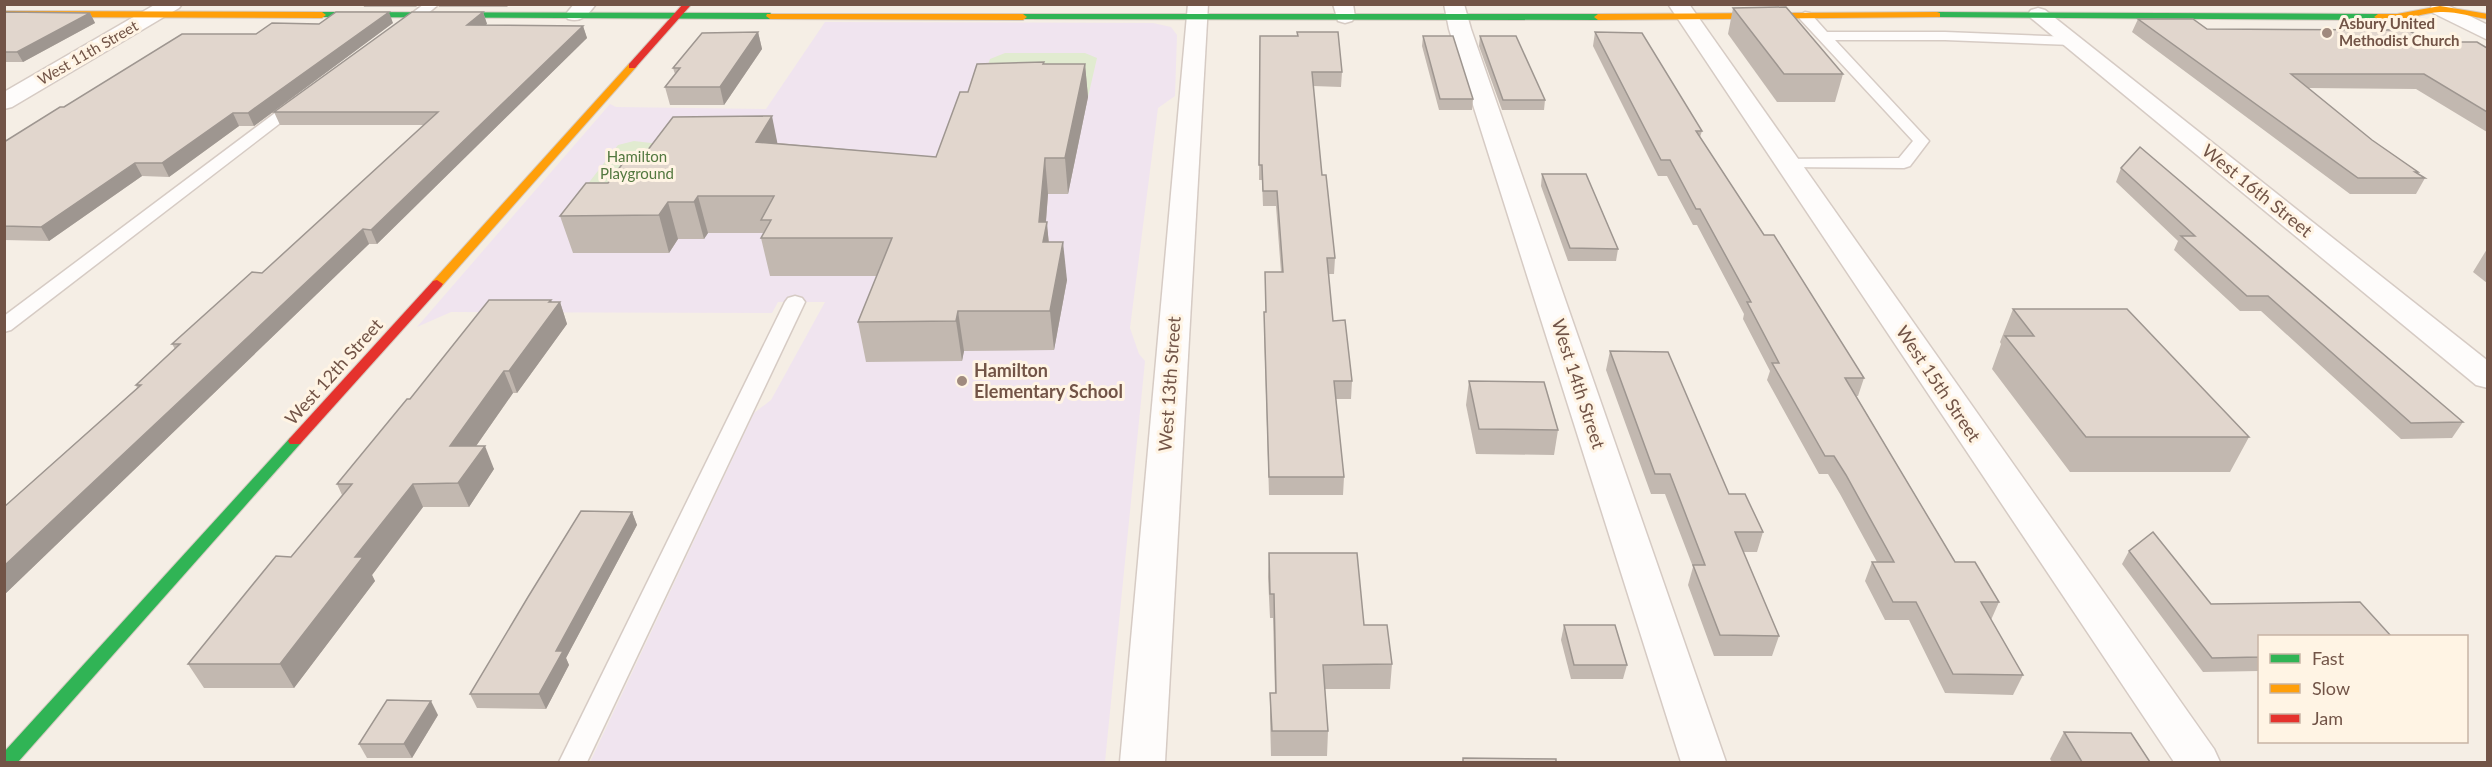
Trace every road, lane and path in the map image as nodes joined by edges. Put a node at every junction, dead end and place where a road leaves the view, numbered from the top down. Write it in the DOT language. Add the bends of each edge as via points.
graph roads {
  1 [pos="433,4"];
  2 [pos="687,4"];
  3 [pos="2391,4"];
  4 [pos="164,9"];
  5 [pos="2032,9"];
  6 [pos="2440,9"];
  7 [pos="2487,9"];
  8 [pos="580,10"];
  9 [pos="1198,11"];
  10 [pos="1344,11"];
  11 [pos="1455,11"];
  12 [pos="1682,11"];
  13 [pos="4,14"];
  14 [pos="419,15"];
  15 [pos="677,15"];
  16 [pos="1959,15"];
  17 [pos="1805,16"];
  18 [pos="2487,17"];
  19 [pos="2487,34"];
  20 [pos="392,35"];
  21 [pos="1824,36"];
  22 [pos="1986,39"];
  23 [pos="2072,41"];
  24 [pos="318,88"];
  25 [pos="4,102"];
  26 [pos="1785,162"];
  27 [pos="795,302"];
  28 [pos="4,326"];
  29 [pos="2487,378"];
  30 [pos="8,762"];
  31 [pos="573,762"];
  32 [pos="1142,762"];
  33 [pos="1704,762"];
  34 [pos="2198,762"];
  1 -- 14 [label="lane"];
  2 -- 15 [label="main road, West 12th Street"];
  3 -- 6 [label="main road"];
  4 -- 13 [label="main road"];
  4 -- 14 [label="main road"];
  4 -- 25 [label="street, West 11th Street"];
  5 -- 6 [label="main road" via="2397,17"];
  5 -- 16 [label="main road"];
  5 -- 23 [label="street, West 16th Street"];
  6 -- 7 [label="main road"];
  6 -- 18 [label="main road"];
  6 -- 19 [label="street"];
  8 -- 14 [label="main road"];
  8 -- 15 [label="main road"];
  9 -- 10 [label="main road"];
  9 -- 15 [label="main road"];
  9 -- 32 [label="street, West 13th Street"];
  10 -- 11 [label="main road"];
  11 -- 12 [label="main road"];
  11 -- 33 [label="street, West 14th Street"];
  12 -- 17 [label="main road"];
  12 -- 26 [label="street, West 15th Street"];
  14 -- 20 [label="lane"];
  15 -- 30 [label="main road, West 12th Street"];
  16 -- 17 [label="main road"];
  16 -- 22 [label="lane"];
  17 -- 21 [label="lane"];
  21 -- 22 [label="lane"];
  21 -- 26 [label="lane" via="1921,141 1904,163"];
  22 -- 23 [label="lane"];
  23 -- 29 [label="street, West 16th Street"];
  24 -- 28 [label="lane"];
  26 -- 34 [label="street, West 15th Street"];
  27 -- 31 [label="lane"];
}
